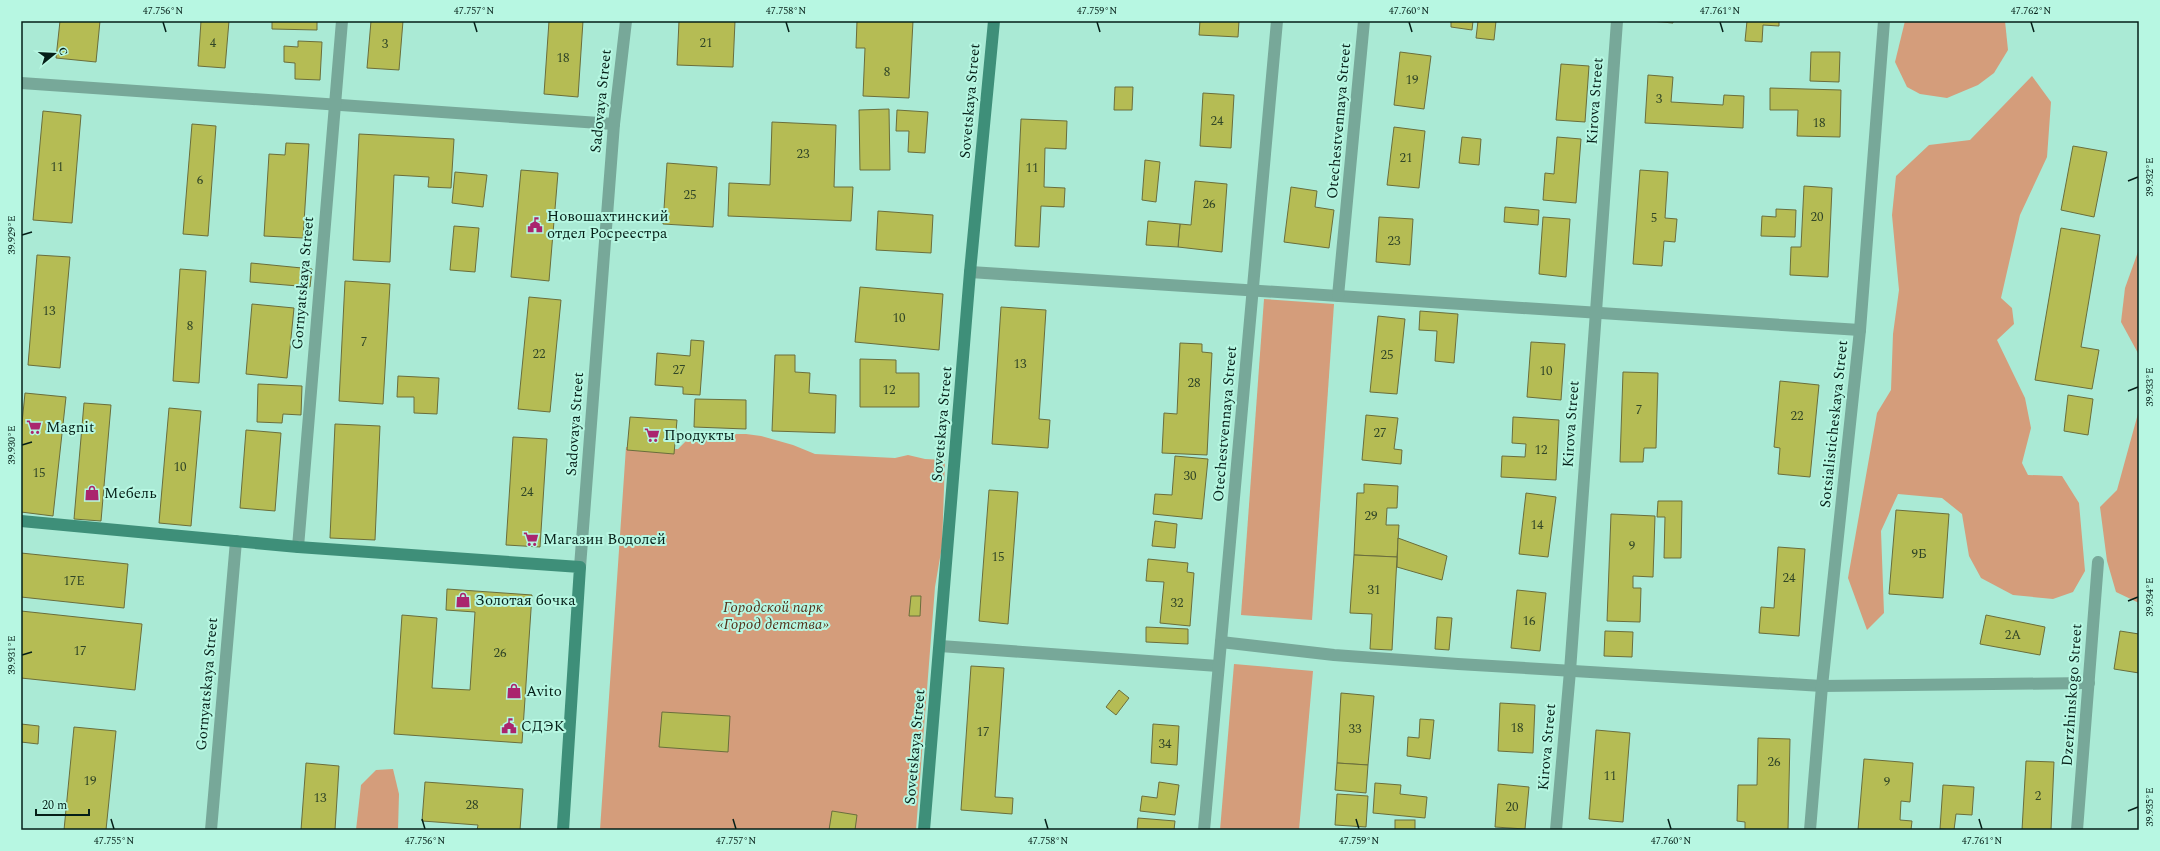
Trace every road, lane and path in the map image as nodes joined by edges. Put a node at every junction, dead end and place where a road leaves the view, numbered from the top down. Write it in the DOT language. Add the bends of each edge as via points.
graph roads {
  1 [pos="342,21"];
  2 [pos="626,21"];
  3 [pos="994,21"];
  4 [pos="1277,21"];
  5 [pos="1364,21"];
  6 [pos="1617,21"];
  7 [pos="1884,21"];
  8 [pos="21,83"];
  9 [pos="334,105"];
  10 [pos="614,124"];
  11 [pos="970,272"];
  12 [pos="1253,290"];
  13 [pos="1338,296"];
  14 [pos="1595,313"];
  15 [pos="1860,330"];
  16 [pos="21,521"];
  17 [pos="236,541"];
  18 [pos="298,547"];
  19 [pos="2098,562"];
  20 [pos="580,567"];
  21 [pos="1221,642"];
  22 [pos="940,646"];
  23 [pos="1218,666"];
  24 [pos="1570,671"];
  25 [pos="2089,683"];
  26 [pos="1822,686"];
  27 [pos="210,830"];
  28 [pos="563,830"];
  29 [pos="924,830"];
  30 [pos="1204,830"];
  31 [pos="1556,830"];
  32 [pos="1810,830"];
  33 [pos="2077,830"];
  1 -- 9 [label="street, Gornyatskaya Street"];
  2 -- 10 [label="street, Sadovaya Street"];
  3 -- 11 [label="street, Sovetskaya Street"];
  4 -- 12 [label="street, Otechestvennaya Street"];
  5 -- 13 [label="street, Otechestvennaya Street"];
  6 -- 14 [label="street, Kirova Street"];
  7 -- 15 [label="street, Sotsialisticheskaya Street"];
  8 -- 9 [label="street"];
  9 -- 10 [label="street"];
  9 -- 18 [label="street, Gornyatskaya Street"];
  10 -- 20 [label="street, Sadovaya Street"];
  11 -- 12 [label="street"];
  11 -- 22 [label="street, Sovetskaya Street"];
  12 -- 13 [label="street"];
  12 -- 21 [label="street, Otechestvennaya Street"];
  13 -- 14 [label="street"];
  14 -- 15 [label="street"];
  14 -- 24 [label="street, Kirova Street"];
  15 -- 26 [label="street, Sotsialisticheskaya Street"];
  16 -- 17 [label="street"];
  17 -- 18 [label="street"];
  17 -- 27 [label="street, Gornyatskaya Street"];
  18 -- 20 [label="street"];
  19 -- 25 [label="street, Dzerzhinskogo Street"];
  20 -- 28 [label="street, Sadovaya Street"];
  21 -- 23 [label="street, Otechestvennaya Street"];
  21 -- 24 [label="street" via="1334,655"];
  22 -- 23 [label="street"];
  22 -- 29 [label="street, Sovetskaya Street"];
  23 -- 30 [label="street, Otechestvennaya Street"];
  24 -- 26 [label="street"];
  24 -- 31 [label="street, Kirova Street"];
  25 -- 26 [label="street"];
  25 -- 33 [label="street, Dzerzhinskogo Street"];
  26 -- 32 [label="street, Sotsialisticheskaya Street"];
}
